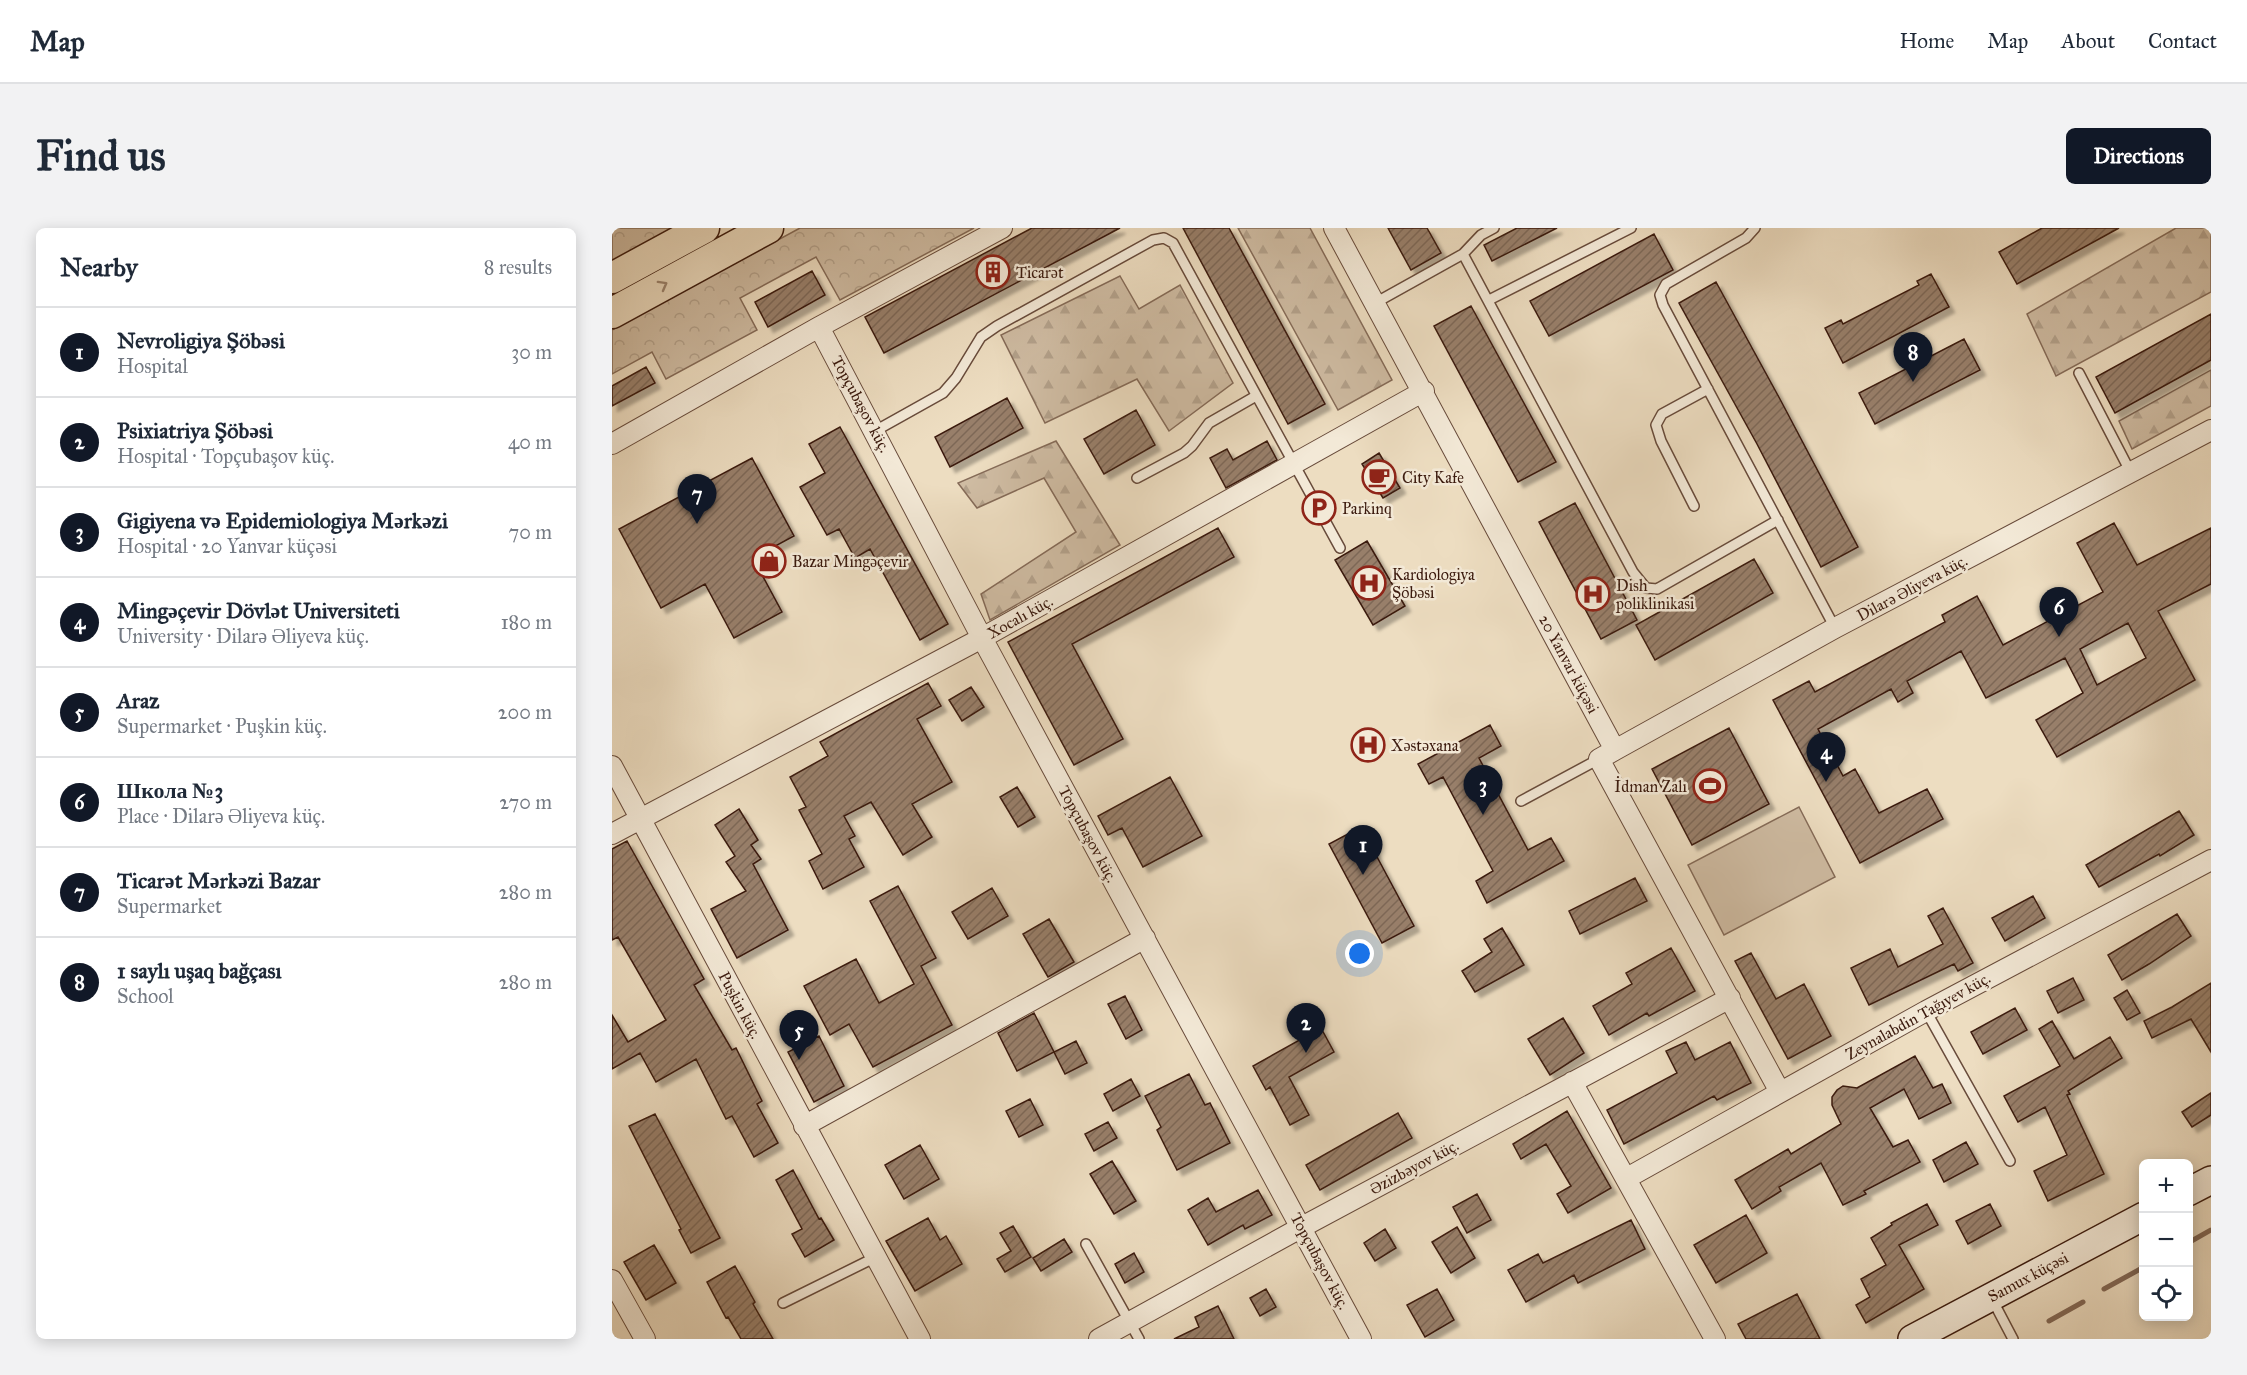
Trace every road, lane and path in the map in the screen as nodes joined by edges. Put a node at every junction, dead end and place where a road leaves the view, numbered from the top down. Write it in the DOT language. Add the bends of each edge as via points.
graph roads {
  1 [pos="704,228"];
  2 [pos="768,228"];
  3 [pos="1002,228"];
  4 [pos="1334,228"];
  5 [pos="1494,228"];
  6 [pos="1631,228"];
  7 [pos="1755,228"];
  8 [pos="1463,254"];
  9 [pos="612,278"];
  10 [pos="1489,300"];
  11 [pos="1375,303"];
  12 [pos="612,313"];
  13 [pos="819,327"];
  14 [pos="2079,374"];
  15 [pos="1708,388"];
  16 [pos="1424,391"];
  17 [pos="1256,396"];
  18 [pos="2211,430"];
  19 [pos="875,431"];
  20 [pos="612,444"];
  21 [pos="1293,464"];
  22 [pos="2131,473"];
  23 [pos="1137,478"];
  24 [pos="1694,506"];
  25 [pos="1778,520"];
  26 [pos="1340,548"];
  27 [pos="1835,628"];
  28 [pos="982,638"];
  29 [pos="1607,754"];
  30 [pos="612,766"];
  31 [pos="1521,801"];
  32 [pos="641,819"];
  33 [pos="612,834"];
  34 [pos="2211,860"];
  35 [pos="1145,938"];
  36 [pos="1730,998"];
  37 [pos="1926,1011"];
  38 [pos="1572,1082"];
  39 [pos="1780,1092"];
  40 [pos="804,1126"];
  41 [pos="2010,1161"];
  42 [pos="1627,1178"];
  43 [pos="2211,1180"];
  44 [pos="2193,1189"];
  45 [pos="2139,1219"];
  46 [pos="1302,1227"];
  47 [pos="1086,1244"];
  48 [pos="876,1257"];
  49 [pos="612,1280"];
  50 [pos="1991,1297"];
  51 [pos="783,1303"];
  52 [pos="1134,1330"];
  53 [pos="645,1339"];
  54 [pos="920,1339"];
  55 [pos="1099,1339"];
  56 [pos="1361,1339"];
  57 [pos="1715,1339"];
  58 [pos="1912,1339"];
  59 [pos="2013,1339"];
  1 -- 9 [label="main road"];
  12 -- 2 [label="main road, one-way"];
  3 -- 13 [label="street"];
  4 -- 11 [label="street, 20 Yanvar küçəsi"];
  5 -- 8 [label="lane" via="1480,235"];
  6 -- 10 [label="lane"];
  7 -- 15 [label="lane" via="1746,238 1666,284 1660,295"];
  8 -- 10 [label="lane"];
  8 -- 11 [label="lane"];
  10 -- 25 [label="lane" via="1633,572 1646,588 1657,589"];
  11 -- 16 [label="street, 20 Yanvar küçəsi"];
  13 -- 19 [label="street, Topçubaşov küç."];
  13 -- 20 [label="street"];
  14 -- 22 [label="lane"];
  15 -- 24 [label="lane" via="1662,414 1656,425"];
  15 -- 25 [label="lane"];
  16 -- 21 [label="street, Xocalı küç."];
  16 -- 29 [label="street, 20 Yanvar küçəsi"];
  17 -- 19 [label="lane" via="1173,243 1164,238 1152,240 997,326 981,337 943,393"];
  17 -- 21 [label="lane"];
  17 -- 23 [label="lane" via="1209,423 1184,453"];
  18 -- 22 [label="street, Dilarə Əliyeva küç."];
  19 -- 28 [label="street, Topçubaşov küç."];
  21 -- 26 [label="lane"];
  21 -- 28 [label="street, Xocalı küç."];
  22 -- 27 [label="street, Dilarə Əliyeva küç."];
  25 -- 27 [label="lane"];
  27 -- 29 [label="street, Dilarə Əliyeva küç."];
  28 -- 32 [label="street, Xocalı küç."];
  28 -- 35 [label="street, Topçubaşov küç."];
  29 -- 31 [label="lane"];
  29 -- 36 [label="street, 20 Yanvar küçəsi"];
  30 -- 32 [label="street, Puşkin küç."];
  32 -- 33 [label="street, Xocalı küç."];
  32 -- 40 [label="street, Puşkin küç."];
  34 -- 37 [label="street, Zeynalabdin Tağıyev küç."];
  35 -- 40 [label="street"];
  35 -- 46 [label="street, Topçubaşov küç."];
  36 -- 38 [label="street, Əzizbəyov küç."];
  36 -- 39 [label="street, 20 Yanvar küçəsi"];
  37 -- 39 [label="street, Zeynalabdin Tağıyev küç."];
  37 -- 41 [label="lane"];
  38 -- 42 [label="street"];
  38 -- 46 [label="street, Əzizbəyov küç."];
  39 -- 42 [label="street, Zeynalabdin Tağıyev küç."];
  40 -- 48 [label="street, Puşkin küç."];
  42 -- 57 [label="street"];
  43 -- 44 [label="main road"];
  45 -- 50 [label="main road, Samux küçəsi"];
  46 -- 52 [label="street, Əzizbəyov küç."];
  46 -- 56 [label="street, Topçubaşov küç."];
  47 -- 52 [label="lane"];
  48 -- 51 [label="lane"];
  48 -- 54 [label="street, Puşkin küç."];
  49 -- 53 [label="street"];
  50 -- 58 [label="main road, Samux küçəsi"];
  50 -- 59 [label="lane"];
  52 -- 55 [label="street, Əzizbəyov küç."];
}
